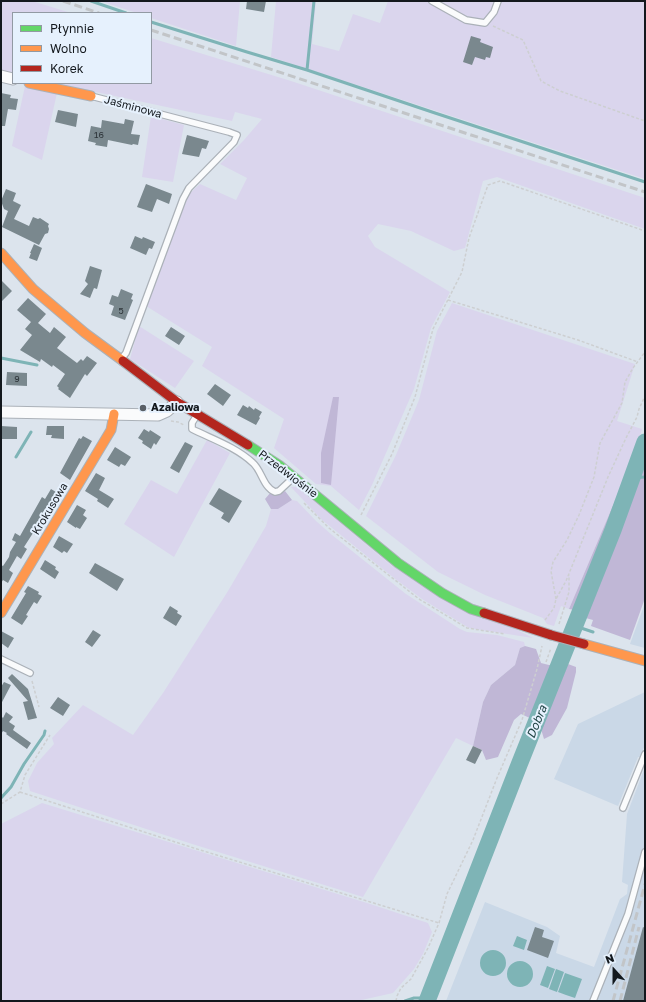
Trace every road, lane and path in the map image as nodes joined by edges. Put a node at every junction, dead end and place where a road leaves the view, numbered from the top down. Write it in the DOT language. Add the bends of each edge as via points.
graph roads {
  1 [pos="432,1"];
  2 [pos="498,1"];
  3 [pos="485,22"];
  4 [pos="1,76"];
  5 [pos="12,79"];
  6 [pos="34,84"];
  7 [pos="91,96"];
  8 [pos="645,121"];
  9 [pos="645,232"];
  10 [pos="1,253"];
  11 [pos="448,300"];
  12 [pos="645,352"];
  13 [pos="120,360"];
  14 [pos="638,362"];
  15 [pos="645,396"];
  16 [pos="177,402"];
  17 [pos="1,412"];
  18 [pos="114,414"];
  19 [pos="198,415"];
  20 [pos="294,477"];
  21 [pos="355,528"];
  22 [pos="569,573"];
  23 [pos="556,599"];
  24 [pos="1,613"];
  25 [pos="543,623"];
  26 [pos="551,635"];
  27 [pos="1,659"];
  28 [pos="645,661"];
  29 [pos="546,662"];
  30 [pos="30,674"];
  31 [pos="39,707"];
  32 [pos="50,735"];
  33 [pos="645,754"];
  34 [pos="20,792"];
  35 [pos="1,804"];
  36 [pos="623,808"];
  37 [pos="645,852"];
  38 [pos="439,923"];
  39 [pos="396,1001"];
  40 [pos="593,1001"];
  1 -- 3 [label="lane" via="466,20"];
  2 -- 3 [label="lane" via="494,12"];
  3 -- 8 [label="path" via="523,40 541,81 560,91"];
  4 -- 5 [label="street"];
  6 -- 7 [label="street, Jaśminowa"];
  7 -- 13 [label="lane, Jaśminowa" via="237,135 234,142 189,188 183,199 126,353"];
  9 -- 11 [label="path" via="500,181 488,185 469,238 462,272"];
  10 -- 13 [label="street" via="33,289"];
  11 -- 14 [label="path" via="578,340"];
  11 -- 21 [label="path" via="433,329 415,397 392,454"];
  12 -- 14 [label="path"];
  13 -- 16 [label="street"];
  14 -- 23 [label="path" via="625,382 622,403 600,443 594,477 579,514 553,562 551,571"];
  15 -- 22 [label="path" via="638,417 608,477"];
  16 -- 18 [label="street" via="158,415"];
  16 -- 19 [label="street, Przedwiośnie"];
  17 -- 18 [label="street"];
  18 -- 24 [label="street, Krokusowa" via="111,430"];
  19 -- 20 [label="street, Przedwiośnie" via="270,458"];
  19 -- 20 [label="lane" via="192,423 192,429 252,462 271,490 279,491"];
  20 -- 21 [label="street, Przedwiośnie"];
  21 -- 26 [label="street, Przedwiośnie" via="398,563 471,609"];
  22 -- 23 [label="path"];
  22 -- 26 [label="path" via="569,592"];
  23 -- 25 [label="path" via="554,608"];
  26 -- 28 [label="street, Przedwiośnie, bridge"];
  26 -- 29 [label="path"];
  26 -- 38 [label="path" via="537,669 522,720 473,840 447,894"];
  27 -- 30 [label="lane"];
  30 -- 31 [label="path"];
  32 -- 34 [label="path" via="25,775"];
  33 -- 36 [label="lane" via="638,763 626,791"];
  34 -- 35 [label="path"];
  34 -- 38 [label="path"];
  37 -- 40 [label="lane" via="628,914"];
  38 -- 39 [label="path" via="411,979 401,988"];
}
